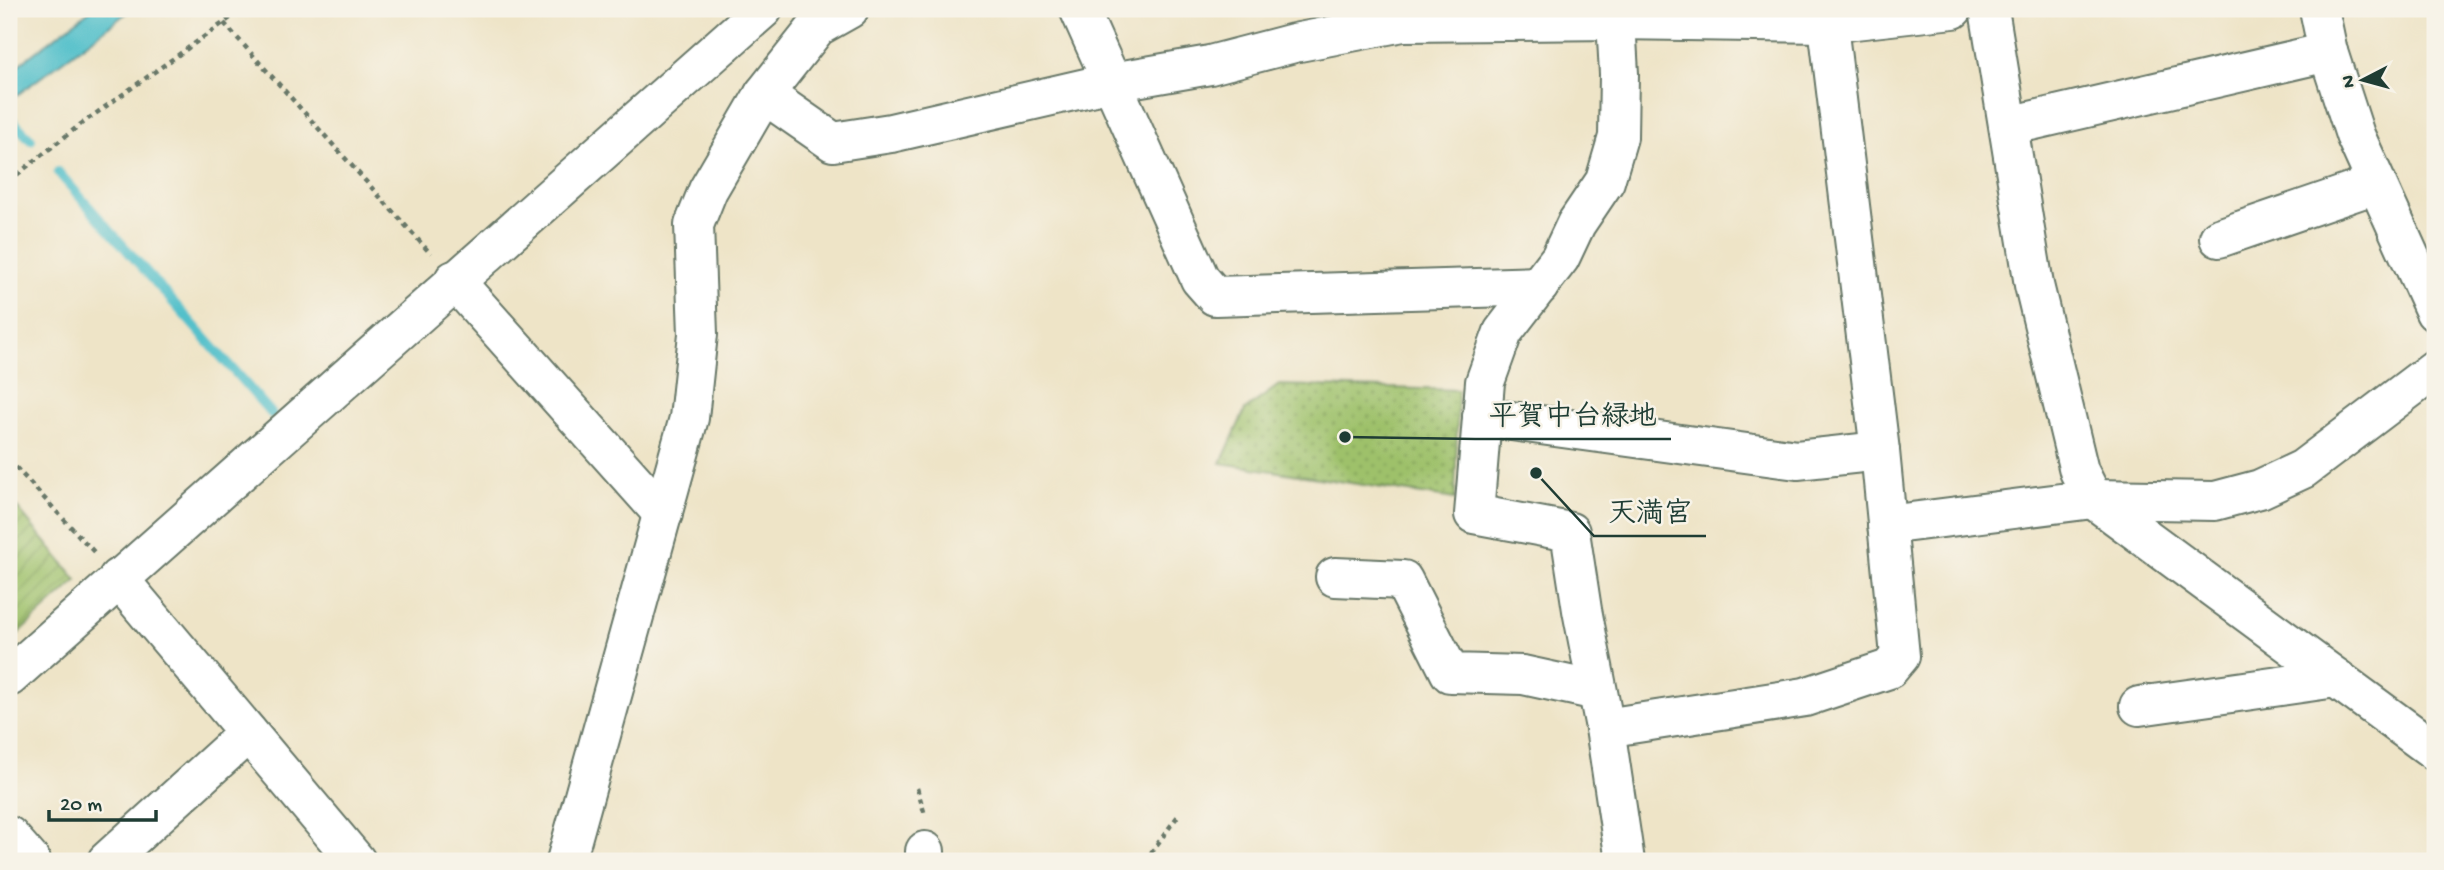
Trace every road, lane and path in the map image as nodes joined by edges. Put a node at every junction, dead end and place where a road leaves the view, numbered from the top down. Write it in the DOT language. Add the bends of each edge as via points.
graph roads {
  1 [pos="243,9"];
  2 [pos="763,9"];
  3 [pos="1079,9"];
  4 [pos="1953,9"];
  5 [pos="1989,9"];
  6 [pos="2319,9"];
  7 [pos="838,11"];
  8 [pos="1402,15"];
  9 [pos="1613,15"];
  10 [pos="1827,16"];
  11 [pos="224,23"];
  12 [pos="2328,52"];
  13 [pos="1112,82"];
  14 [pos="764,94"];
  15 [pos="2010,127"];
  16 [pos="9,181"];
  17 [pos="2376,184"];
  18 [pos="2218,238"];
  19 [pos="454,280"];
  20 [pos="1539,286"];
  21 [pos="2435,312"];
  22 [pos="2435,369"];
  23 [pos="1482,417"];
  24 [pos="1880,451"];
  25 [pos="9,460"];
  26 [pos="2093,499"];
  27 [pos="663,514"];
  28 [pos="1886,525"];
  29 [pos="1335,577"];
  30 [pos="118,578"];
  31 [pos="9,677"];
  32 [pos="2336,678"];
  33 [pos="1597,691"];
  34 [pos="2139,706"];
  35 [pos="1605,728"];
  36 [pos="248,733"];
  37 [pos="2435,751"];
  38 [pos="1180,813"];
  39 [pos="9,836"];
  40 [pos="349,859"];
  41 [pos="31,861"];
  42 [pos="107,861"];
  43 [pos="566,861"];
  44 [pos="1145,861"];
  45 [pos="1625,861"];
  1 -- 11 [label="path"];
  2 -- 19 [label="street"];
  3 -- 13 [label="street"];
  4 -- 10 [label="street"];
  5 -- 15 [label="street"];
  6 -- 12 [label="street"];
  7 -- 14 [label="street" via="817,27"];
  8 -- 9 [label="street"];
  8 -- 13 [label="street" via="1210,65"];
  9 -- 10 [label="street"];
  9 -- 20 [label="street" via="1619,74 1618,137 1605,181"];
  10 -- 24 [label="street"];
  11 -- 16 [label="path"];
  11 -- 19 [label="path"];
  12 -- 15 [label="street"];
  12 -- 17 [label="street"];
  13 -- 14 [label="street" via="891,134 833,142"];
  13 -- 20 [label="street" via="1200,279 1214,296"];
  14 -- 27 [label="street" via="708,190 694,225 698,334 689,418"];
  15 -- 26 [label="street" via="2035,285 2079,471"];
  17 -- 18 [label="street"];
  17 -- 21 [label="street"];
  19 -- 27 [label="street"];
  19 -- 30 [label="street"];
  20 -- 23 [label="street" via="1503,332 1485,382"];
  22 -- 26 [label="street" via="2303,469 2260,489 2215,501"];
  23 -- 24 [label="street" via="1797,460"];
  23 -- 33 [label="street" via="1474,514 1570,532"];
  24 -- 28 [label="street"];
  25 -- 30 [label="path"];
  26 -- 28 [label="street"];
  26 -- 32 [label="street"];
  27 -- 43 [label="street"];
  28 -- 35 [label="street" via="1900,656 1889,669 1805,697"];
  29 -- 33 [label="street" via="1403,580 1450,673 1522,675"];
  30 -- 31 [label="street"];
  30 -- 36 [label="street"];
  32 -- 34 [label="street"];
  32 -- 37 [label="street"];
  33 -- 35 [label="street"];
  35 -- 45 [label="street"];
  36 -- 40 [label="street"];
  36 -- 42 [label="street"];
  38 -- 44 [label="path"];
  39 -- 41 [label="street"];
}
